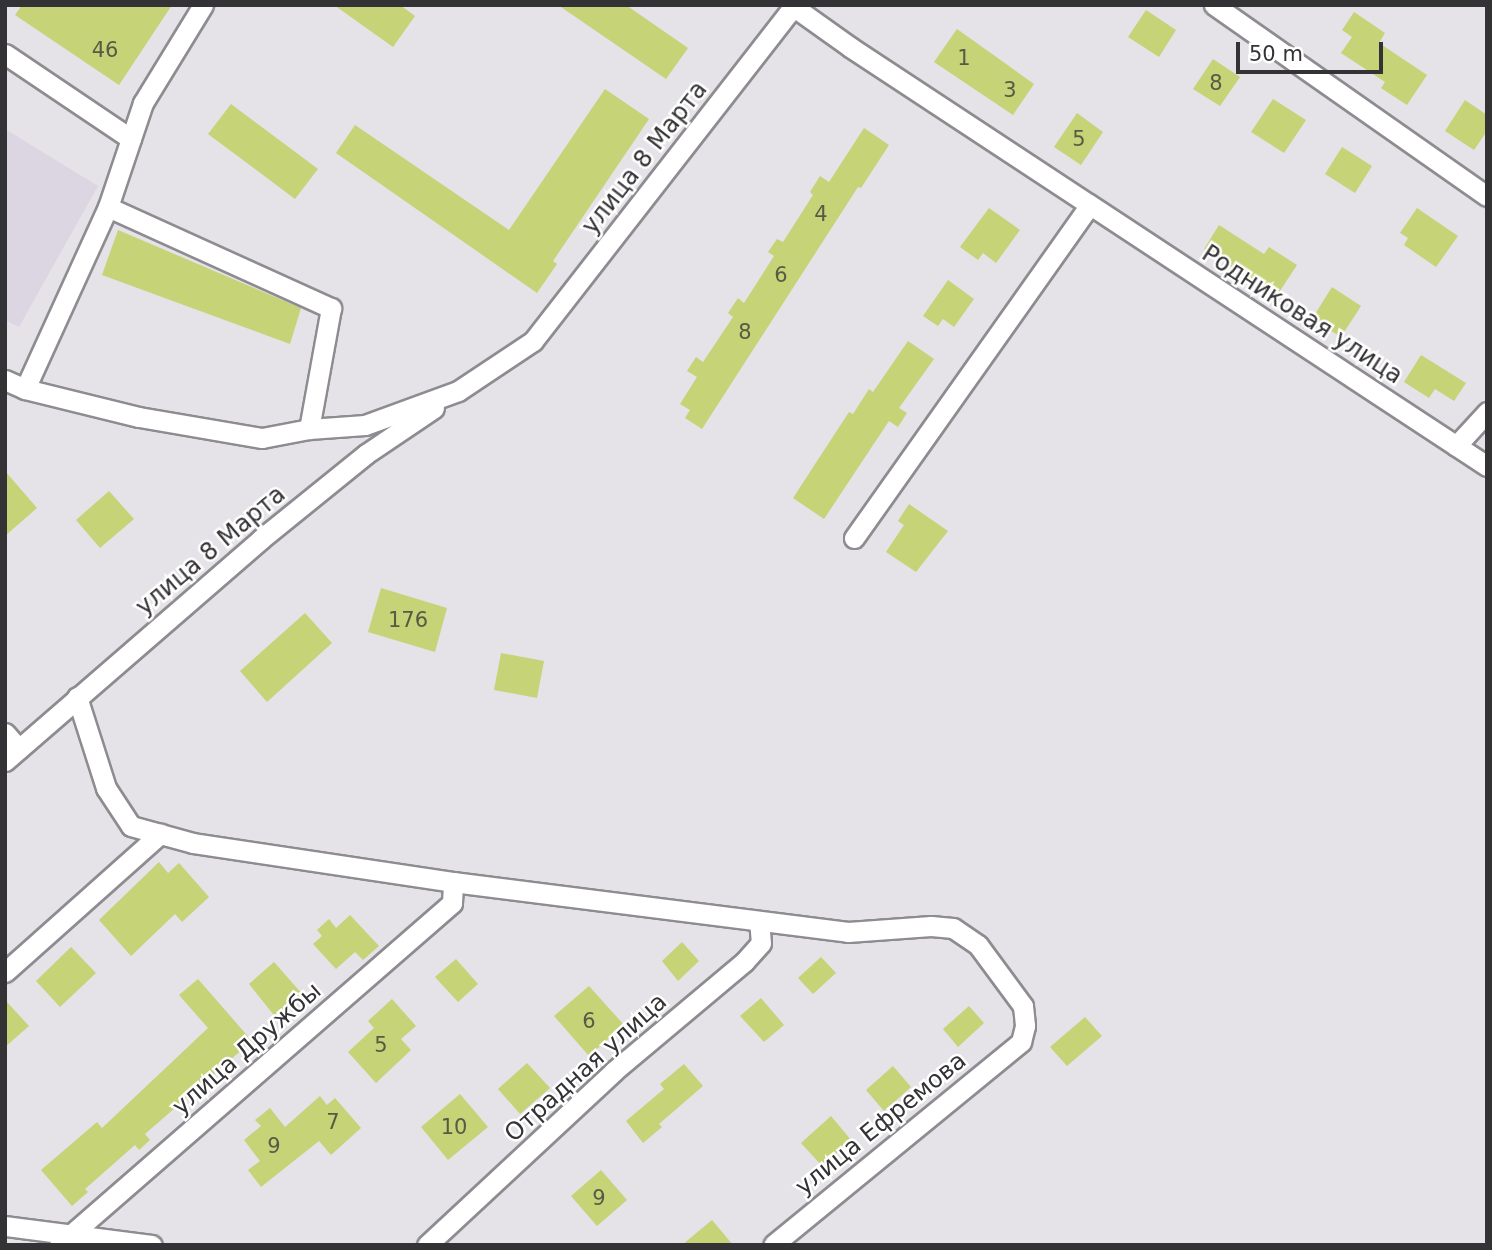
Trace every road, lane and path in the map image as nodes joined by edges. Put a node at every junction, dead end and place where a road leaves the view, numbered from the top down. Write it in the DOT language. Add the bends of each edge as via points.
graph roads {
  1 [pos="203,5"];
  2 [pos="1214,5"];
  3 [pos="795,6"];
  4 [pos="5,54"];
  5 [pos="131,139"];
  6 [pos="1487,195"];
  7 [pos="1090,205"];
  8 [pos="108,207"];
  9 [pos="5,380"];
  10 [pos="25,389"];
  11 [pos="458,391"];
  12 [pos="1487,412"];
  13 [pos="309,429"];
  14 [pos="1457,446"];
  15 [pos="1487,466"];
  16 [pos="854,538"];
  17 [pos="78,697"];
  18 [pos="5,733"];
  19 [pos="12,755"];
  20 [pos="160,834"];
  21 [pos="453,882"];
  22 [pos="759,921"];
  23 [pos="5,972"];
  24 [pos="458,1219"];
  25 [pos="5,1226"];
  26 [pos="65,1240"];
  27 [pos="152,1245"];
  28 [pos="427,1245"];
  29 [pos="454,1245"];
  30 [pos="773,1245"];
  1 -- 5 [label="street" via="143,103"];
  2 -- 6 [label="street"];
  3 -- 7 [label="street, Родниковая улица"];
  3 -- 11 [label="street, улица 8 Марта" via="533,341"];
  4 -- 5 [label="street"];
  5 -- 8 [label="street"];
  7 -- 14 [label="street, Родниковая улица"];
  7 -- 16 [label="street"];
  8 -- 10 [label="street"];
  8 -- 13 [label="street" via="331,308"];
  9 -- 10 [label="street"];
  10 -- 13 [label="street" via="139,417 262,438"];
  11 -- 13 [label="street" via="365,425"];
  11 -- 17 [label="street, улица 8 Марта" via="366,454"];
  12 -- 14 [label="street"];
  14 -- 15 [label="street, Родниковая улица"];
  17 -- 19 [label="street, улица 8 Марта"];
  17 -- 20 [label="street" via="106,788 131,827"];
  18 -- 19 [label="street"];
  20 -- 21 [label="street" via="193,843"];
  20 -- 23 [label="street"];
  21 -- 22 [label="street"];
  21 -- 26 [label="street, улица Дружбы" via="452,903"];
  22 -- 24 [label="street, Отрадная улица" via="761,943 744,962 614,1072"];
  22 -- 30 [label="street, улица Ефремова" via="848,932 953,928 978,945 1023,1006 1025,1026 1021,1042"];
  24 -- 28 [label="street, Отрадная улица"];
  24 -- 29 [label="street"];
  25 -- 26 [label="street"];
  26 -- 27 [label="street"];
}
